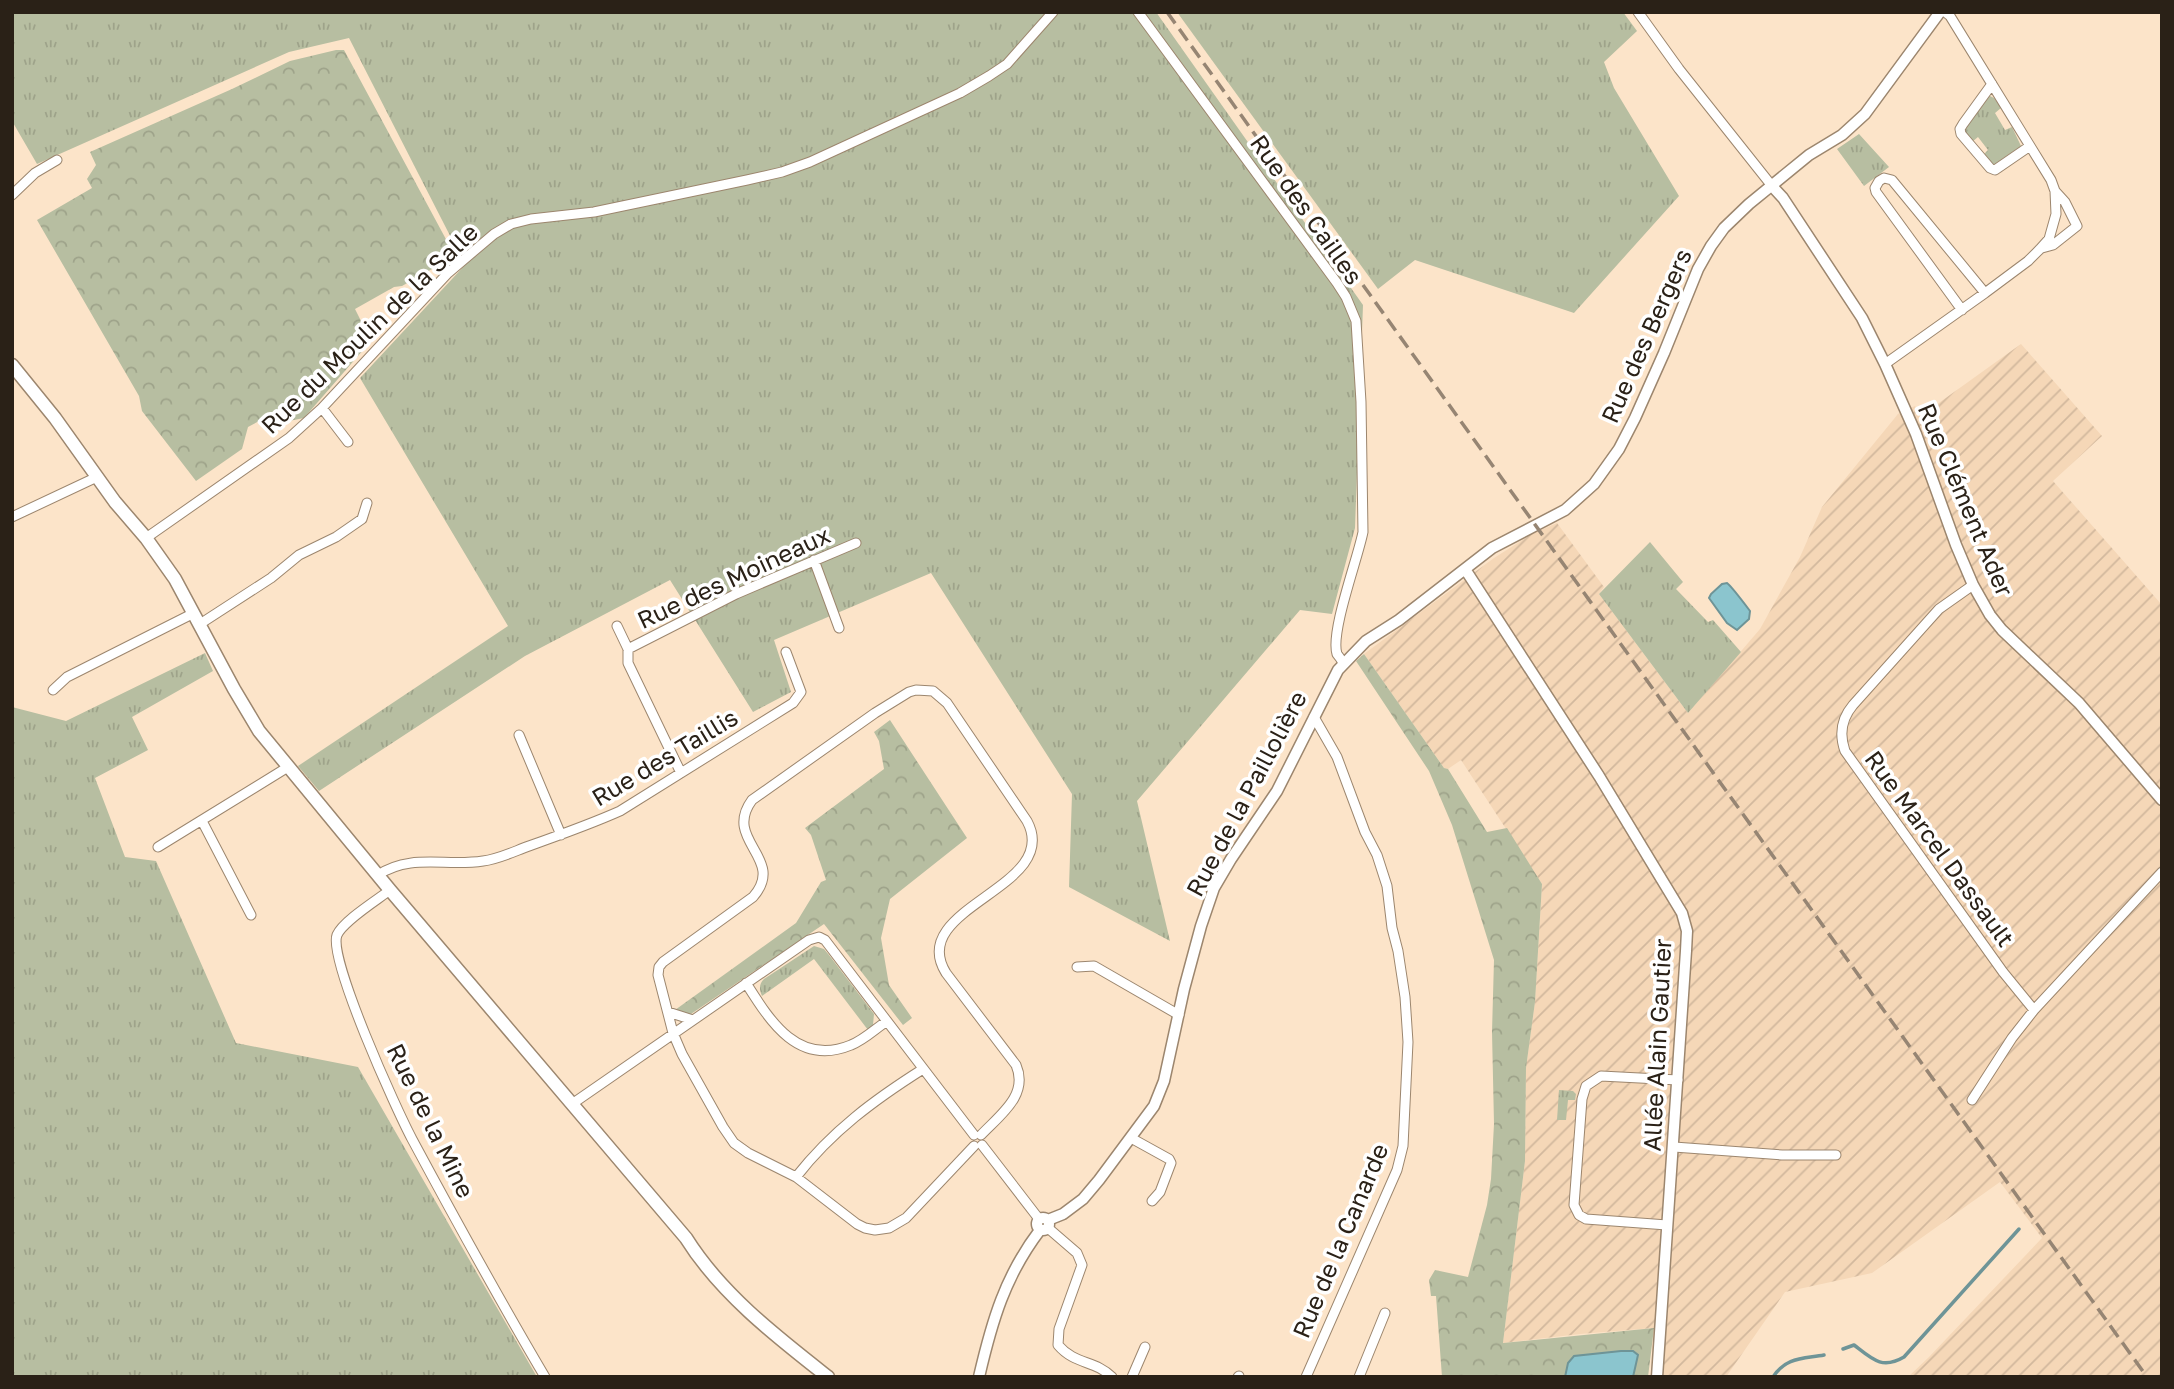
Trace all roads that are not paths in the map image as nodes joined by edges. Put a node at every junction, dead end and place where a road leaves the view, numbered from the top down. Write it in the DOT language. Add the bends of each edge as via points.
graph roads {
  1 [pos="1054,12"];
  2 [pos="1138,12"];
  3 [pos="1637,12"];
  4 [pos="1942,12"];
  5 [pos="1992,84"];
  6 [pos="2030,146"];
  7 [pos="57,160"];
  8 [pos="1772,186"];
  9 [pos="2055,191"];
  10 [pos="12,195"];
  11 [pos="2040,249"];
  12 [pos="1985,293"];
  13 [pos="1962,310"];
  14 [pos="1885,364"];
  15 [pos="12,365"];
  16 [pos="322,408"];
  17 [pos="348,442"];
  18 [pos="97,477"];
  19 [pos="367,503"];
  20 [pos="12,517"];
  21 [pos="1536,525"];
  22 [pos="146,538"];
  23 [pos="856,543"];
  24 [pos="814,561"];
  25 [pos="1465,569"];
  26 [pos="1972,585"];
  27 [pos="197,618"];
  28 [pos="617,626"];
  29 [pos="839,628"];
  30 [pos="628,649"];
  31 [pos="786,652"];
  32 [pos="1343,663"];
  33 [pos="53,690"];
  34 [pos="1314,717"];
  35 [pos="519,735"];
  36 [pos="288,767"];
  37 [pos="681,773"];
  38 [pos="2162,800"];
  39 [pos="202,821"];
  40 [pos="561,835"];
  41 [pos="158,847"];
  42 [pos="2162,872"];
  43 [pos="378,875"];
  44 [pos="390,890"];
  45 [pos="251,915"];
  46 [pos="1077,967"];
  47 [pos="746,983"];
  48 [pos="2034,1010"];
  49 [pos="668,1012"];
  50 [pos="1179,1015"];
  51 [pos="693,1020"];
  52 [pos="887,1021"];
  53 [pos="673,1033"];
  54 [pos="653,1047"];
  55 [pos="680,1050"];
  56 [pos="923,1069"];
  57 [pos="1678,1080"];
  58 [pos="1972,1100"];
  59 [pos="572,1104"];
  60 [pos="1131,1138"];
  61 [pos="978,1140"];
  62 [pos="1674,1147"];
  63 [pos="1836,1155"];
  64 [pos="796,1177"];
  65 [pos="1152,1201"];
  66 [pos="1044,1224"];
  67 [pos="1667,1225"];
  68 [pos="1385,1313"];
  69 [pos="1145,1347"];
  70 [pos="545,1377"];
  71 [pos="828,1377"];
  72 [pos="979,1377"];
  73 [pos="1112,1377"];
  74 [pos="1132,1377"];
  75 [pos="1306,1377"];
  76 [pos="1359,1377"];
  77 [pos="1657,1377"];
  1 -- 16 [label="street, Rue du Moulin de la Salle" via="1007,64 989,76 782,173 594,212 511,224 448,273"];
  2 -- 32 [label="street, Rue des Cailles" via="1354,314 1363,532 1343,601 1337,641"];
  3 -- 8 [label="street"];
  4 -- 5 [label="street" via="1950,16"];
  4 -- 8 [label="street, Rue des Bergers" via="1865,114"];
  5 -- 6 [label="street"];
  5 -- 6 [label="street" via="1963,124 1961,134 1995,170"];
  6 -- 9 [label="street"];
  7 -- 10 [label="street" via="34,173"];
  8 -- 14 [label="street, Rue Clément Ader" via="1863,318"];
  8 -- 21 [label="street, Rue des Bergers" via="1711,246 1636,418 1612,459 1578,500"];
  9 -- 11 [label="street" via="2053,227"];
  9 -- 11 [label="street" via="2077,226"];
  11 -- 12 [label="street"];
  12 -- 13 [label="street"];
  12 -- 13 [label="street" via="1892,180 1884,178 1876,184 1876,192"];
  13 -- 14 [label="street"];
  14 -- 26 [label="street, Rue Clément Ader"];
  15 -- 18 [label="main road"];
  16 -- 17 [label="street"];
  16 -- 22 [label="street, Rue du Moulin de la Salle" via="277,447"];
  18 -- 20 [label="street"];
  18 -- 22 [label="main road"];
  19 -- 27 [label="street" via="362,519 336,537"];
  21 -- 25 [label="street, Rue de la Paillolière" via="1492,548"];
  22 -- 27 [label="main road"];
  23 -- 24 [label="street, Rue des Moineaux"];
  24 -- 29 [label="street"];
  24 -- 30 [label="street, Rue des Moineaux" via="736,594"];
  25 -- 32 [label="street, Rue de la Paillolière"];
  25 -- 57 [label="street, Allée Alain Gautier" via="1682,913 1687,931"];
  26 -- 38 [label="street, Rue Clément Ader" via="2002,630 2079,703"];
  26 -- 48 [label="street, Rue Marcel Dassault" via="1939,609 1853,705 1844,720 1842,743"];
  27 -- 33 [label="street" via="67,677"];
  27 -- 36 [label="main road" via="244,707"];
  28 -- 30 [label="street"];
  30 -- 37 [label="street" via="628,663"];
  31 -- 37 [label="street, Rue des Taillis" via="801,692 793,703"];
  32 -- 34 [label="street, Rue de la Paillolière"];
  34 -- 50 [label="street, Rue de la Paillolière" via="1277,791 1214,888"];
  34 -- 75 [label="street, Rue de la Canarde" via="1337,757 1387,886 1408,1042 1403,1146 1397,1170"];
  35 -- 40 [label="street"];
  36 -- 39 [label="street"];
  36 -- 43 [label="main road"];
  37 -- 40 [label="street, Rue des Taillis" via="620,811"];
  39 -- 41 [label="street"];
  39 -- 45 [label="street"];
  40 -- 43 [label="street, Rue des Taillis" via="485,861 419,861 395,865"];
  42 -- 48 [label="street"];
  43 -- 44 [label="main road"];
  44 -- 59 [label="main road"];
  44 -- 70 [label="street, Rue de la Mine" via="337,935 340,966 411,1138"];
  46 -- 50 [label="street" via="1094,966"];
  47 -- 51 [label="street"];
  47 -- 52 [label="street" via="776,1028 790,1041 815,1050 851,1045"];
  47 -- 52 [label="street" via="819,937"];
  48 -- 58 [label="street"];
  49 -- 51 [label="street"];
  49 -- 53 [label="street"];
  49 -- 61 [label="street" via="659,967 762,886 761,859 745,835 745,810 759,793 875,713 916,690 928,690 947,703 1033,834 1027,860 953,923 939,948 946,973 1020,1073 1016,1097"];
  50 -- 60 [label="street, Rue de la Paillolière" via="1160,1095"];
  51 -- 53 [label="street"];
  52 -- 56 [label="street"];
  53 -- 54 [label="street"];
  53 -- 55 [label="street"];
  54 -- 55 [label="street"];
  54 -- 59 [label="street"];
  55 -- 64 [label="street" via="734,1143"];
  56 -- 61 [label="street"];
  56 -- 64 [label="street" via="865,1107"];
  57 -- 62 [label="street, Allée Alain Gautier"];
  57 -- 67 [label="street" via="1601,1076 1586,1086 1582,1099 1574,1205 1579,1215"];
  59 -- 71 [label="main road" via="732,1296"];
  60 -- 65 [label="street" via="1170,1159 1160,1192"];
  60 -- 66 [label="street, Rue de la Paillolière" via="1083,1199"];
  61 -- 64 [label="street" via="906,1218 881,1230 857,1224"];
  61 -- 66 [label="street"];
  62 -- 63 [label="street"];
  62 -- 67 [label="street, Allée Alain Gautier"];
  66 -- 72 [label="street, Rue de la Paillolière" via="1019,1259 1001,1297"];
  66 -- 73 [label="street" via="1077,1253 1082,1265 1059,1329 1058,1345 1067,1356 1104,1369"];
  67 -- 77 [label="street, Allée Alain Gautier"];
  68 -- 76 [label="street"];
  69 -- 74 [label="street"];
}
